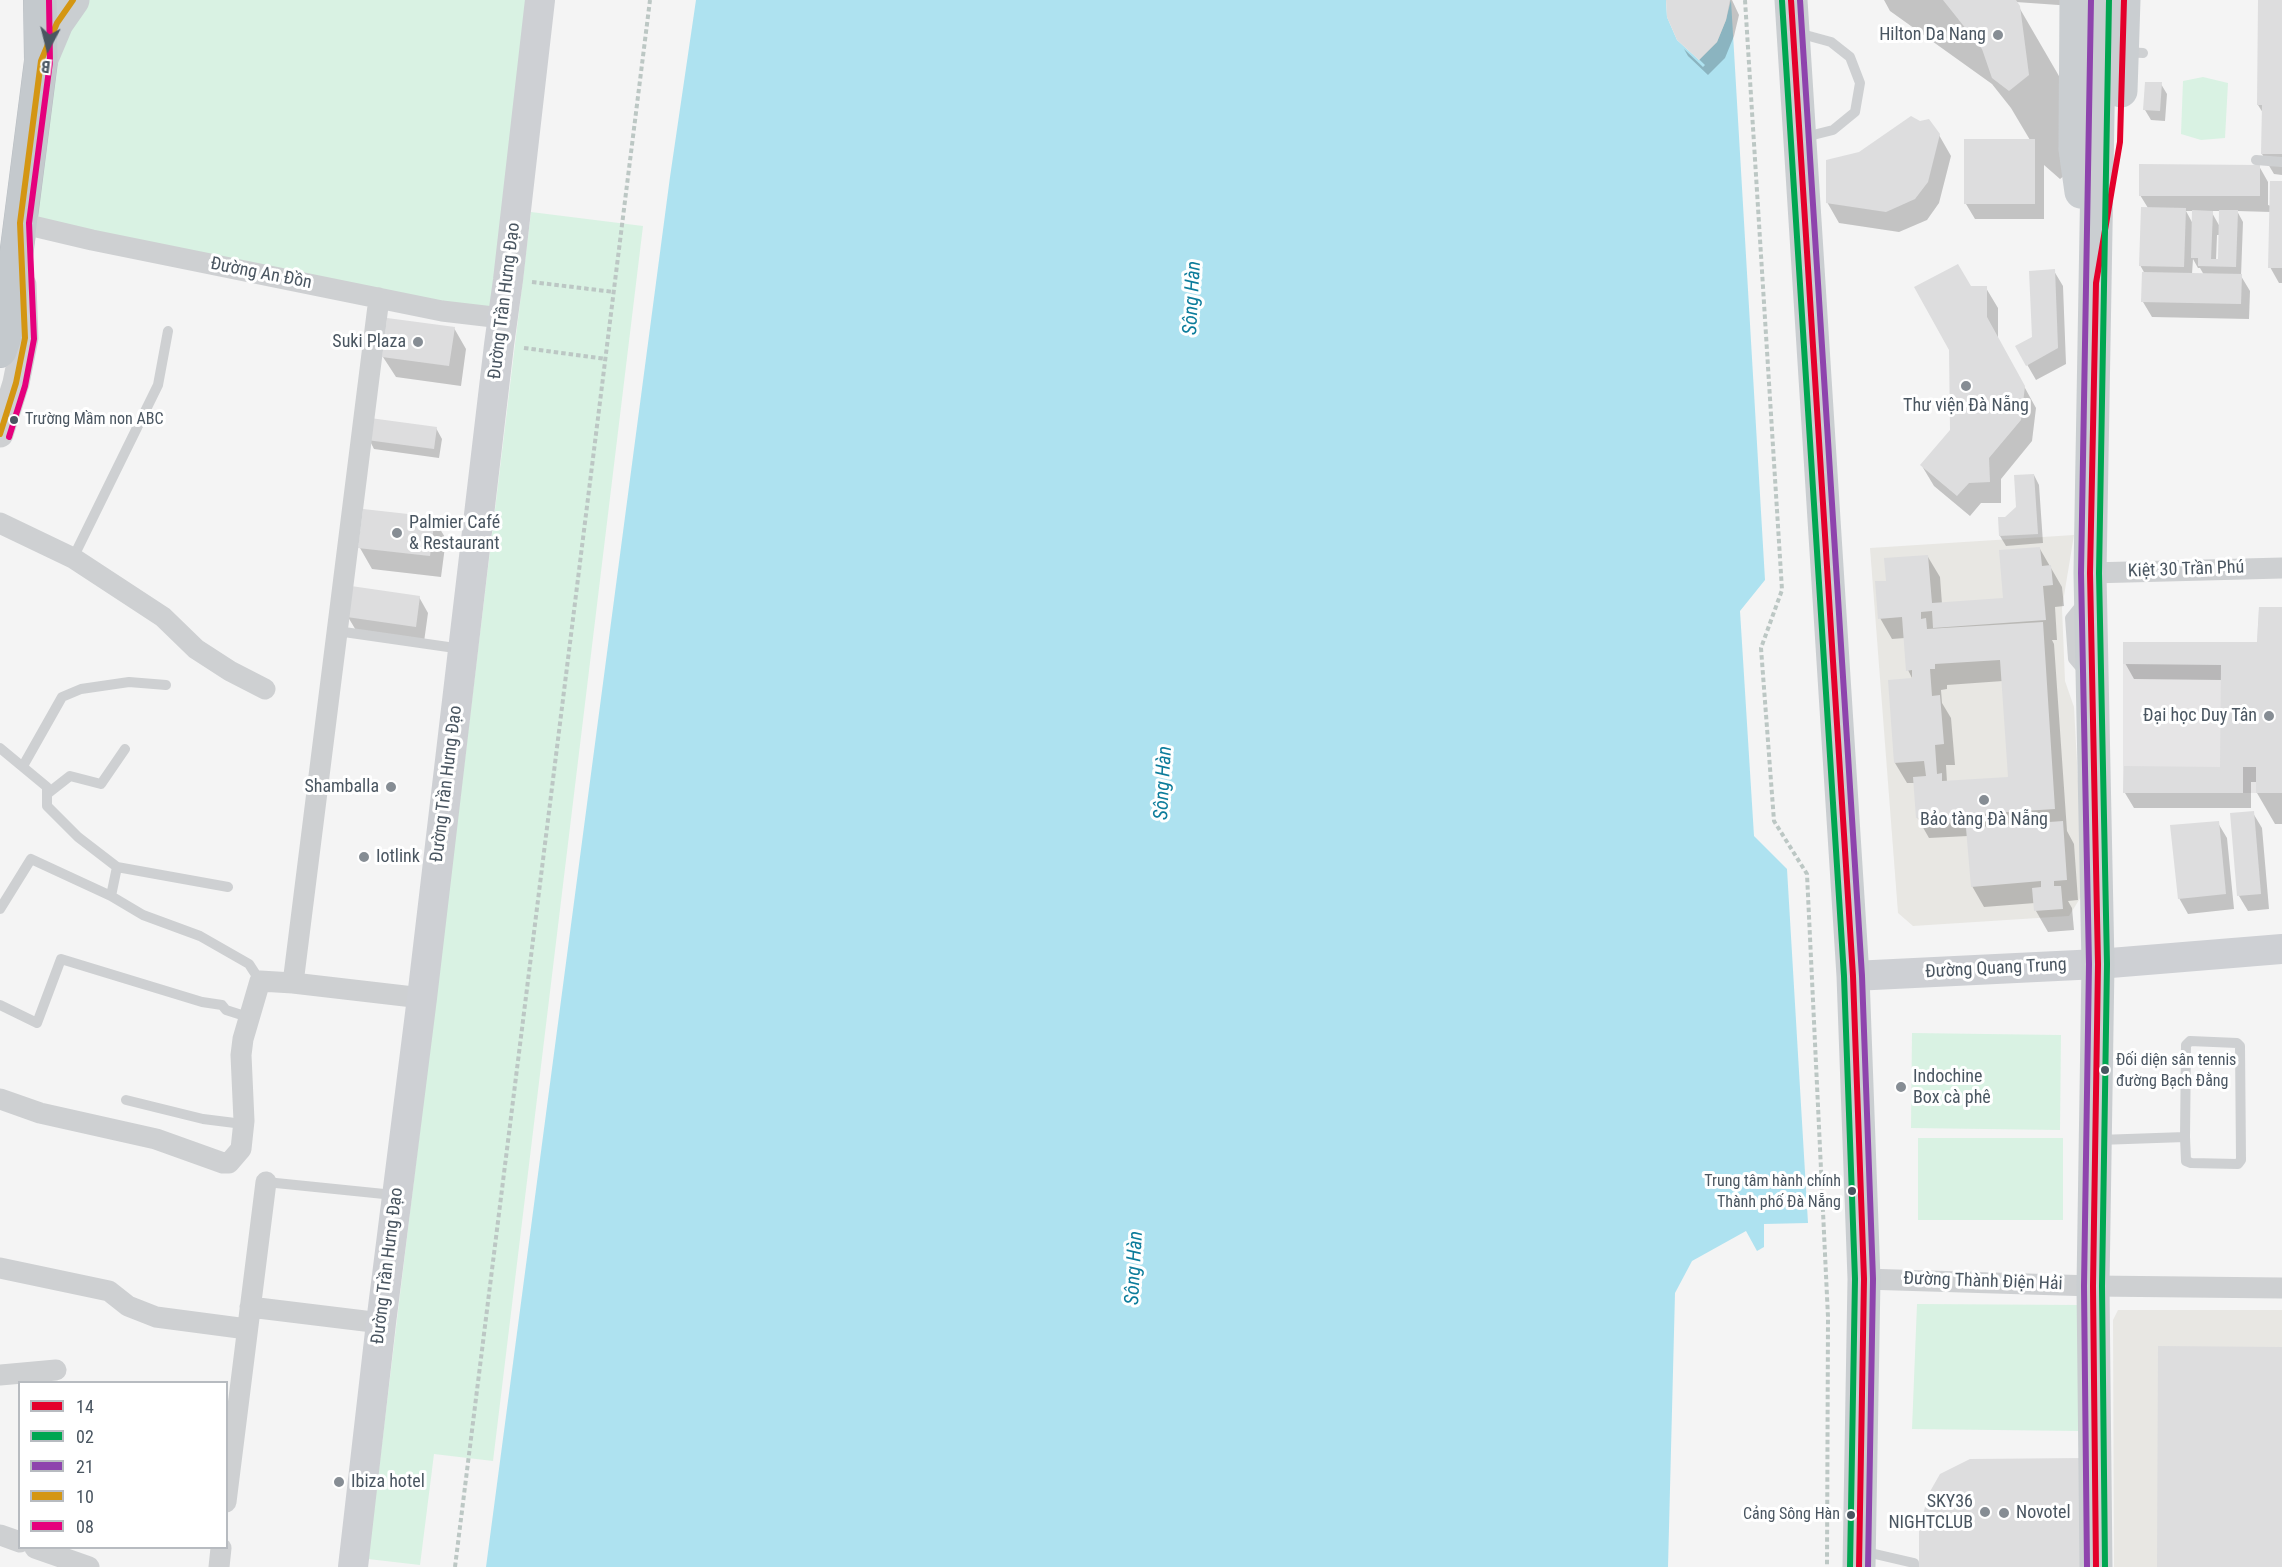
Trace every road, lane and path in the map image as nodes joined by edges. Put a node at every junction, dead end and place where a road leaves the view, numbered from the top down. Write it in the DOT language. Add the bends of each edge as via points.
graph roads {
  1 [pos="40,0"];
  2 [pos="73,0"];
  3 [pos="540,0"];
  4 [pos="650,0"];
  5 [pos="1745,0"];
  6 [pos="2076,0"];
  7 [pos="1792,16"];
  8 [pos="2125,24"];
  9 [pos="41,61"];
  10 [pos="1798,138"];
  11 [pos="2256,160"];
  12 [pos="2282,162"];
  13 [pos="20,223"];
  14 [pos="532,282"];
  15 [pos="2096,283"];
  16 [pos="614,292"];
  17 [pos="379,298"];
  18 [pos="502,318"];
  19 [pos="168,331"];
  20 [pos="524,348"];
  21 [pos="0,351"];
  22 [pos="606,359"];
  23 [pos="0,434"];
  24 [pos="0,523"];
  25 [pos="73,558"];
  26 [pos="2282,568"];
  27 [pos="2090,583"];
  28 [pos="337,631"];
  29 [pos="462,649"];
  30 [pos="166,685"];
  31 [pos="265,688"];
  32 [pos="0,748"];
  33 [pos="125,749"];
  34 [pos="23,766"];
  35 [pos="46,794"];
  36 [pos="117,867"];
  37 [pos="228,887"];
  38 [pos="111,896"];
  39 [pos="0,909"];
  40 [pos="2282,949"];
  41 [pos="2098,964"];
  42 [pos="1853,976"];
  43 [pos="260,981"];
  44 [pos="293,983"];
  45 [pos="422,998"];
  46 [pos="0,1005"];
  47 [pos="248,1017"];
  48 [pos="0,1099"];
  49 [pos="126,1100"];
  50 [pos="243,1124"];
  51 [pos="2185,1137"];
  52 [pos="2096,1140"];
  53 [pos="266,1182"];
  54 [pos="398,1195"];
  55 [pos="0,1268"];
  56 [pos="1864,1279"];
  57 [pos="2093,1286"];
  58 [pos="2282,1288"];
  59 [pos="250,1307"];
  60 [pos="381,1323"];
  61 [pos="247,1329"];
  62 [pos="56,1370"];
  63 [pos="0,1375"];
  64 [pos="232,1406"];
  65 [pos="228,1470"];
  66 [pos="0,1535"];
  67 [pos="18,1541"];
  68 [pos="38,1549"];
  69 [pos="221,1549"];
  70 [pos="1859,1559"];
  71 [pos="89,1567"];
  72 [pos="219,1567"];
  73 [pos="353,1567"];
  74 [pos="455,1567"];
  75 [pos="1827,1567"];
  76 [pos="1914,1567"];
  77 [pos="2096,1567"];
  1 -- 9 [label="highway"];
  2 -- 9 [label="main road" via="57,23"];
  3 -- 18 [label="main road, Đường Trần Hưng Đạo"];
  4 -- 16 [label="path"];
  5 -- 75 [label="path" via="1782,590 1761,648 1774,821 1807,874 1828,1317"];
  6 -- 15 [label="main road" via="2075,149"];
  7 -- 10 [label="main road"];
  7 -- 10 [label="lane" via="1850,57 1860,83 1855,112 1833,130"];
  8 -- 15 [label="main road"];
  8 -- 15 [label="main road" via="2120,142"];
  9 -- 13 [label="highway"];
  10 -- 42 [label="main road"];
  11 -- 12 [label="lane"];
  13 -- 17 [label="street, Đường An Đồn"];
  13 -- 21 [label="highway" via="6,333"];
  13 -- 23 [label="street" via="25,338"];
  14 -- 16 [label="path"];
  15 -- 27 [label="main road"];
  16 -- 22 [label="path"];
  17 -- 18 [label="street, Đường An Đồn"];
  17 -- 28 [label="street"];
  18 -- 29 [label="main road, Đường Trần Hưng Đạo"];
  19 -- 25 [label="lane" via="158,386"];
  20 -- 22 [label="path"];
  22 -- 74 [label="path"];
  24 -- 25 [label="street"];
  25 -- 31 [label="street" via="163,617 196,650"];
  26 -- 27 [label="street, Kiệt 30 Trần Phú"];
  27 -- 41 [label="main road"];
  28 -- 29 [label="lane"];
  28 -- 44 [label="street"];
  29 -- 45 [label="main road, Đường Trần Hưng Đạo"];
  30 -- 34 [label="lane" via="129,681 81,688 62,697"];
  32 -- 34 [label="lane"];
  33 -- 35 [label="lane" via="102,784 70,776"];
  34 -- 35 [label="lane" via="47,787"];
  35 -- 36 [label="lane" via="47,806 78,837"];
  36 -- 37 [label="lane"];
  36 -- 38 [label="lane"];
  38 -- 39 [label="lane" via="31,860"];
  38 -- 43 [label="lane" via="143,915 200,936 249,964"];
  40 -- 41 [label="main road, Đường Quang Trung"];
  41 -- 42 [label="main road, Đường Quang Trung"];
  41 -- 52 [label="main road"];
  42 -- 56 [label="main road"];
  43 -- 44 [label="street"];
  43 -- 47 [label="street"];
  44 -- 45 [label="street"];
  45 -- 54 [label="main road, Đường Trần Hưng Đạo"];
  46 -- 47 [label="lane" via="37,1023 61,959 222,1005"];
  47 -- 50 [label="street" via="241,1055"];
  48 -- 50 [label="street" via="32,1111 156,1139 223,1163 229,1163 241,1149"];
  49 -- 50 [label="lane" via="203,1119"];
  51 -- 51 [label="lane" via="2186,1045 2190,1041 2237,1043 2241,1160 2238,1164 2186,1161"];
  51 -- 52 [label="lane"];
  52 -- 57 [label="main road"];
  53 -- 54 [label="lane"];
  53 -- 59 [label="street"];
  54 -- 60 [label="main road, Đường Trần Hưng Đạo"];
  55 -- 61 [label="street" via="109,1291 128,1306 156,1317"];
  56 -- 57 [label="street, Đường Thành Điện Hải"];
  56 -- 70 [label="main road"];
  57 -- 58 [label="street, Đường Thành Điện Hải"];
  57 -- 77 [label="main road"];
  59 -- 60 [label="street"];
  59 -- 61 [label="street"];
  60 -- 73 [label="main road, Đường Trần Hưng Đạo"];
  61 -- 64 [label="street"];
  62 -- 63 [label="street"];
  64 -- 65 [label="street"];
  66 -- 67 [label="street"];
  68 -- 71 [label="street"];
  69 -- 72 [label="street"];
  70 -- 76 [label="lane" via="1914,1563"];
}
